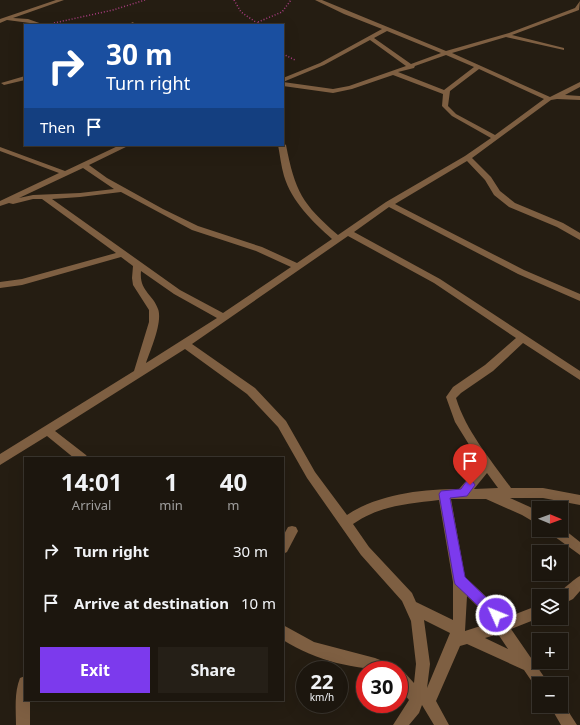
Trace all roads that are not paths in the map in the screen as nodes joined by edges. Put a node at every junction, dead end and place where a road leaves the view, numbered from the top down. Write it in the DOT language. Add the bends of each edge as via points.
graph roads {
  1 [pos="60,0"];
  2 [pos="318,0"];
  3 [pos="580,3"];
  4 [pos="2,21"];
  5 [pos="38,24"];
  6 [pos="386,29"];
  7 [pos="505,36"];
  8 [pos="371,38"];
  9 [pos="562,49"];
  10 [pos="446,53"];
  11 [pos="477,67"];
  12 [pos="415,70"];
  13 [pos="394,73"];
  14 [pos="24,78"];
  15 [pos="284,80"];
  16 [pos="418,82"];
  17 [pos="4,83"];
  18 [pos="284,84"];
  19 [pos="580,84"];
  20 [pos="446,93"];
  21 [pos="553,98"];
  22 [pos="580,98"];
  23 [pos="496,138"];
  24 [pos="124,146"];
  25 [pos="282,146"];
  26 [pos="0,149"];
  27 [pos="468,158"];
  28 [pos="84,165"];
  29 [pos="65,173"];
  30 [pos="122,190"];
  31 [pos="44,196"];
  32 [pos="1,203"];
  33 [pos="389,204"];
  34 [pos="348,232"];
  35 [pos="580,237"];
  36 [pos="337,239"];
  37 [pos="123,254"];
  38 [pos="138,264"];
  39 [pos="297,266"];
  40 [pos="0,285"];
  41 [pos="580,298"];
  42 [pos="223,317"];
  43 [pos="522,338"];
  44 [pos="185,344"];
  45 [pos="138,374"];
  46 [pos="580,376"];
  47 [pos="48,432"];
  48 [pos="81,457"];
  49 [pos="0,460"];
  50 [pos="488,464"];
  51 [pos="463,493"];
  52 [pos="486,493"];
  53 [pos="508,493"];
  54 [pos="444,494"];
  55 [pos="580,500"];
  56 [pos="532,516"];
  57 [pos="345,522"];
  58 [pos="292,531"];
  59 [pos="564,537"];
  60 [pos="284,546"];
  61 [pos="580,549"];
  62 [pos="459,580"];
  63 [pos="580,582"];
  64 [pos="568,595"];
  65 [pos="411,606"];
  66 [pos="532,614"];
  67 [pos="504,626"];
  68 [pos="284,633"];
  69 [pos="460,636"];
  70 [pos="360,661"];
  71 [pos="529,665"];
  72 [pos="537,677"];
  73 [pos="408,684"];
  74 [pos="24,690"];
  75 [pos="422,696"];
  76 [pos="562,713"];
  77 [pos="23,725"];
  78 [pos="400,725"];
  79 [pos="442,725"];
  80 [pos="570,725"];
  1 -- 4 [label="street"];
  2 -- 6 [label="street" via="348,15"];
  3 -- 7 [label="street" via="577,9"];
  4 -- 5 [label="street" via="28,21"];
  6 -- 8 [label="street"];
  6 -- 10 [label="street"];
  7 -- 9 [label="street"];
  7 -- 10 [label="street"];
  8 -- 12 [label="street"];
  8 -- 15 [label="street" via="322,64"];
  10 -- 11 [label="street"];
  10 -- 12 [label="street"];
  11 -- 20 [label="street"];
  11 -- 21 [label="street"];
  12 -- 13 [label="street"];
  12 -- 16 [label="street"];
  13 -- 16 [label="street"];
  13 -- 18 [label="street" via="333,91"];
  14 -- 17 [label="street"];
  16 -- 20 [label="street"];
  19 -- 21 [label="street"];
  20 -- 23 [label="street" via="446,106 454,115"];
  21 -- 22 [label="street"];
  21 -- 23 [label="street"];
  23 -- 27 [label="street"];
  24 -- 28 [label="street"];
  25 -- 36 [label="street" via="287,175 295,194 304,209"];
  26 -- 29 [label="street"];
  27 -- 33 [label="street"];
  27 -- 35 [label="street" via="488,179 497,193 512,205 560,225"];
  28 -- 29 [label="street"];
  28 -- 30 [label="street"];
  29 -- 32 [label="street"];
  30 -- 31 [label="street"];
  30 -- 39 [label="street" via="195,228 259,249"];
  31 -- 32 [label="street"];
  31 -- 37 [label="street"];
  33 -- 34 [label="street"];
  33 -- 41 [label="street" via="521,272"];
  34 -- 36 [label="street"];
  34 -- 43 [label="street" via="437,281"];
  36 -- 39 [label="street"];
  37 -- 38 [label="street"];
  37 -- 40 [label="street" via="22,282"];
  38 -- 42 [label="street" via="177,292"];
  38 -- 45 [label="street" via="137,285 154,310 154,322"];
  39 -- 42 [label="street"];
  42 -- 44 [label="street"];
  43 -- 46 [label="street"];
  43 -- 50 [label="street" via="451,397 452,405"];
  44 -- 45 [label="street"];
  44 -- 57 [label="street" via="251,391 282,424 311,475"];
  45 -- 47 [label="street"];
  47 -- 48 [label="street"];
  47 -- 49 [label="street"];
  50 -- 51 [label="street"];
  50 -- 53 [label="street"];
  51 -- 52 [label="street"];
  51 -- 54 [label="street"];
  52 -- 53 [label="street"];
  52 -- 56 [label="street"];
  53 -- 55 [label="street" via="543,494"];
  54 -- 57 [label="street" via="390,502 361,512"];
  54 -- 62 [label="street"];
  57 -- 65 [label="street" via="365,551 407,597"];
  58 -- 60 [label="street"];
  59 -- 61 [label="street"];
  62 -- 67 [label="street"];
  62 -- 69 [label="street"];
  63 -- 64 [label="street"];
  65 -- 69 [label="street"];
  65 -- 75 [label="street" via="418,621 423,664"];
  66 -- 67 [label="street"];
  67 -- 69 [label="street"];
  67 -- 71 [label="street"];
  68 -- 70 [label="street" via="307,646"];
  69 -- 71 [label="street"];
  69 -- 75 [label="street" via="447,661"];
  71 -- 72 [label="street"];
  73 -- 75 [label="street"];
  74 -- 77 [label="street"];
  75 -- 78 [label="street"];
  75 -- 79 [label="street"];
  76 -- 80 [label="street"];
}
